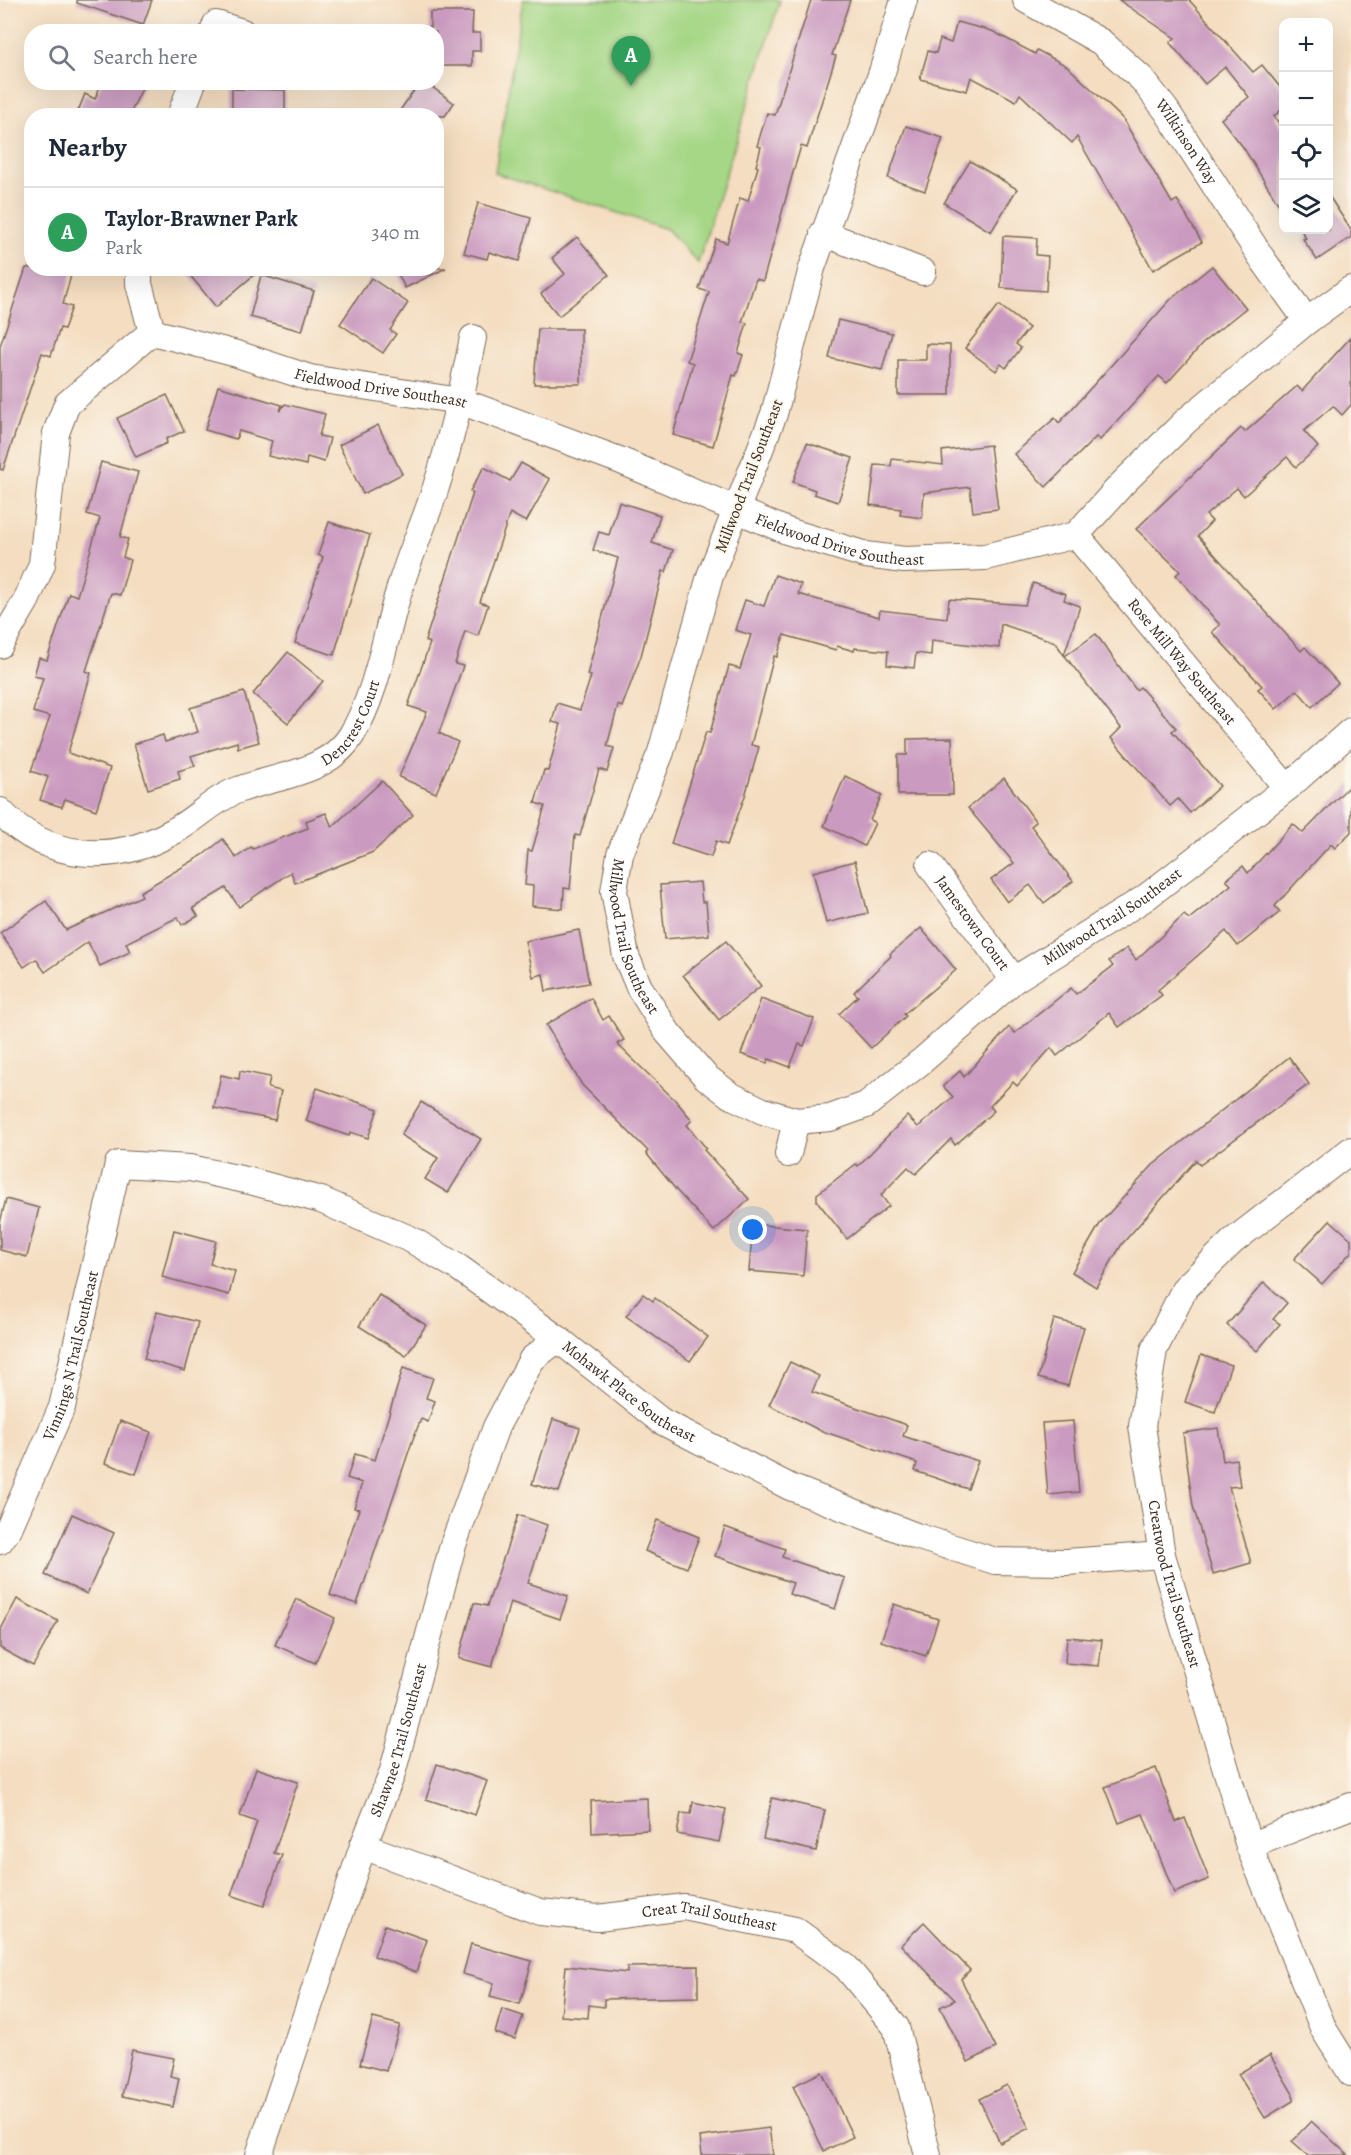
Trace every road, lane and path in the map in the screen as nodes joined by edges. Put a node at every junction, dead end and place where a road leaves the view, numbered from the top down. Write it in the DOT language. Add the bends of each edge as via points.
graph roads {
  1 [pos="904,0"];
  2 [pos="1026,0"];
  3 [pos="190,90"];
  4 [pos="183,108"];
  5 [pos="823,233"];
  6 [pos="923,272"];
  7 [pos="139,276"];
  8 [pos="1351,289"];
  9 [pos="1307,321"];
  10 [pos="152,332"];
  11 [pos="474,338"];
  12 [pos="460,401"];
  13 [pos="737,509"];
  14 [pos="1076,535"];
  15 [pos="0,645"];
  16 [pos="1351,731"];
  17 [pos="1287,788"];
  18 [pos="5,828"];
  19 [pos="930,865"];
  20 [pos="1014,980"];
  21 [pos="796,1121"];
  22 [pos="1351,1150"];
  23 [pos="788,1154"];
  24 [pos="118,1164"];
  25 [pos="558,1339"];
  26 [pos="0,1541"];
  27 [pos="1162,1555"];
  28 [pos="1351,1806"];
  29 [pos="363,1846"];
  30 [pos="1249,1846"];
  31 [pos="1351,2073"];
  32 [pos="259,2155"];
  33 [pos="928,2155"];
  1 -- 5 [label="street, Millwood Trail Southeast"];
  2 -- 9 [label="street, Wilkinson Way" via="1101,42 1142,79"];
  3 -- 4 [label="street"];
  5 -- 6 [label="street"];
  5 -- 13 [label="street, Millwood Trail Southeast" via="774,414"];
  7 -- 10 [label="street"];
  8 -- 9 [label="street"];
  9 -- 14 [label="street" via="1186,421"];
  10 -- 12 [label="street, Fieldwood Drive Southeast" via="310,378"];
  10 -- 15 [label="street" via="67,404 56,433 42,564"];
  11 -- 12 [label="street, Dencrest Court"];
  12 -- 13 [label="street, Fieldwood Drive Southeast"];
  12 -- 18 [label="street, Dencrest Court" via="365,711 349,739 307,769 237,790 175,831 140,847 104,855 71,852"];
  13 -- 14 [label="street, Fieldwood Drive Southeast" via="788,531 855,552 904,560 985,557"];
  13 -- 21 [label="street, Millwood Trail Southeast" via="710,576 661,752 620,854 614,891 626,956 639,987 668,1033 706,1077 730,1095"];
  14 -- 17 [label="street, Rose Mill Way Southeast"];
  16 -- 17 [label="street, Millwood Trail Southeast"];
  17 -- 20 [label="street, Millwood Trail Southeast" via="1144,898"];
  19 -- 20 [label="street, Jamestown Court"];
  20 -- 21 [label="street, Millwood Trail Southeast" via="866,1105 830,1118"];
  21 -- 23 [label="street"];
  22 -- 27 [label="street, Creatwood Trail Southeast" via="1233,1241 1185,1288 1154,1350 1142,1426"];
  24 -- 25 [label="street, Mohawk Place Southeast" via="190,1168 321,1200 412,1240 459,1268"];
  24 -- 26 [label="street, Vinnings N Trail Southeast" via="62,1407"];
  25 -- 27 [label="street, Mohawk Place Southeast" via="661,1421 790,1487 916,1536 995,1561 1067,1562"];
  25 -- 29 [label="street, Shawnee Trail Southeast" via="532,1359 496,1427 453,1545 392,1774"];
  27 -- 30 [label="street, Creatwood Trail Southeast"];
  28 -- 30 [label="street"];
  29 -- 32 [label="street, Shawnee Trail Southeast"];
  29 -- 33 [label="street, Creat Trail Southeast" via="540,1912 598,1918 684,1907 795,1930 846,1967 896,2027"];
  30 -- 31 [label="street, Creatwood Trail Southeast" via="1324,2030"];
}
